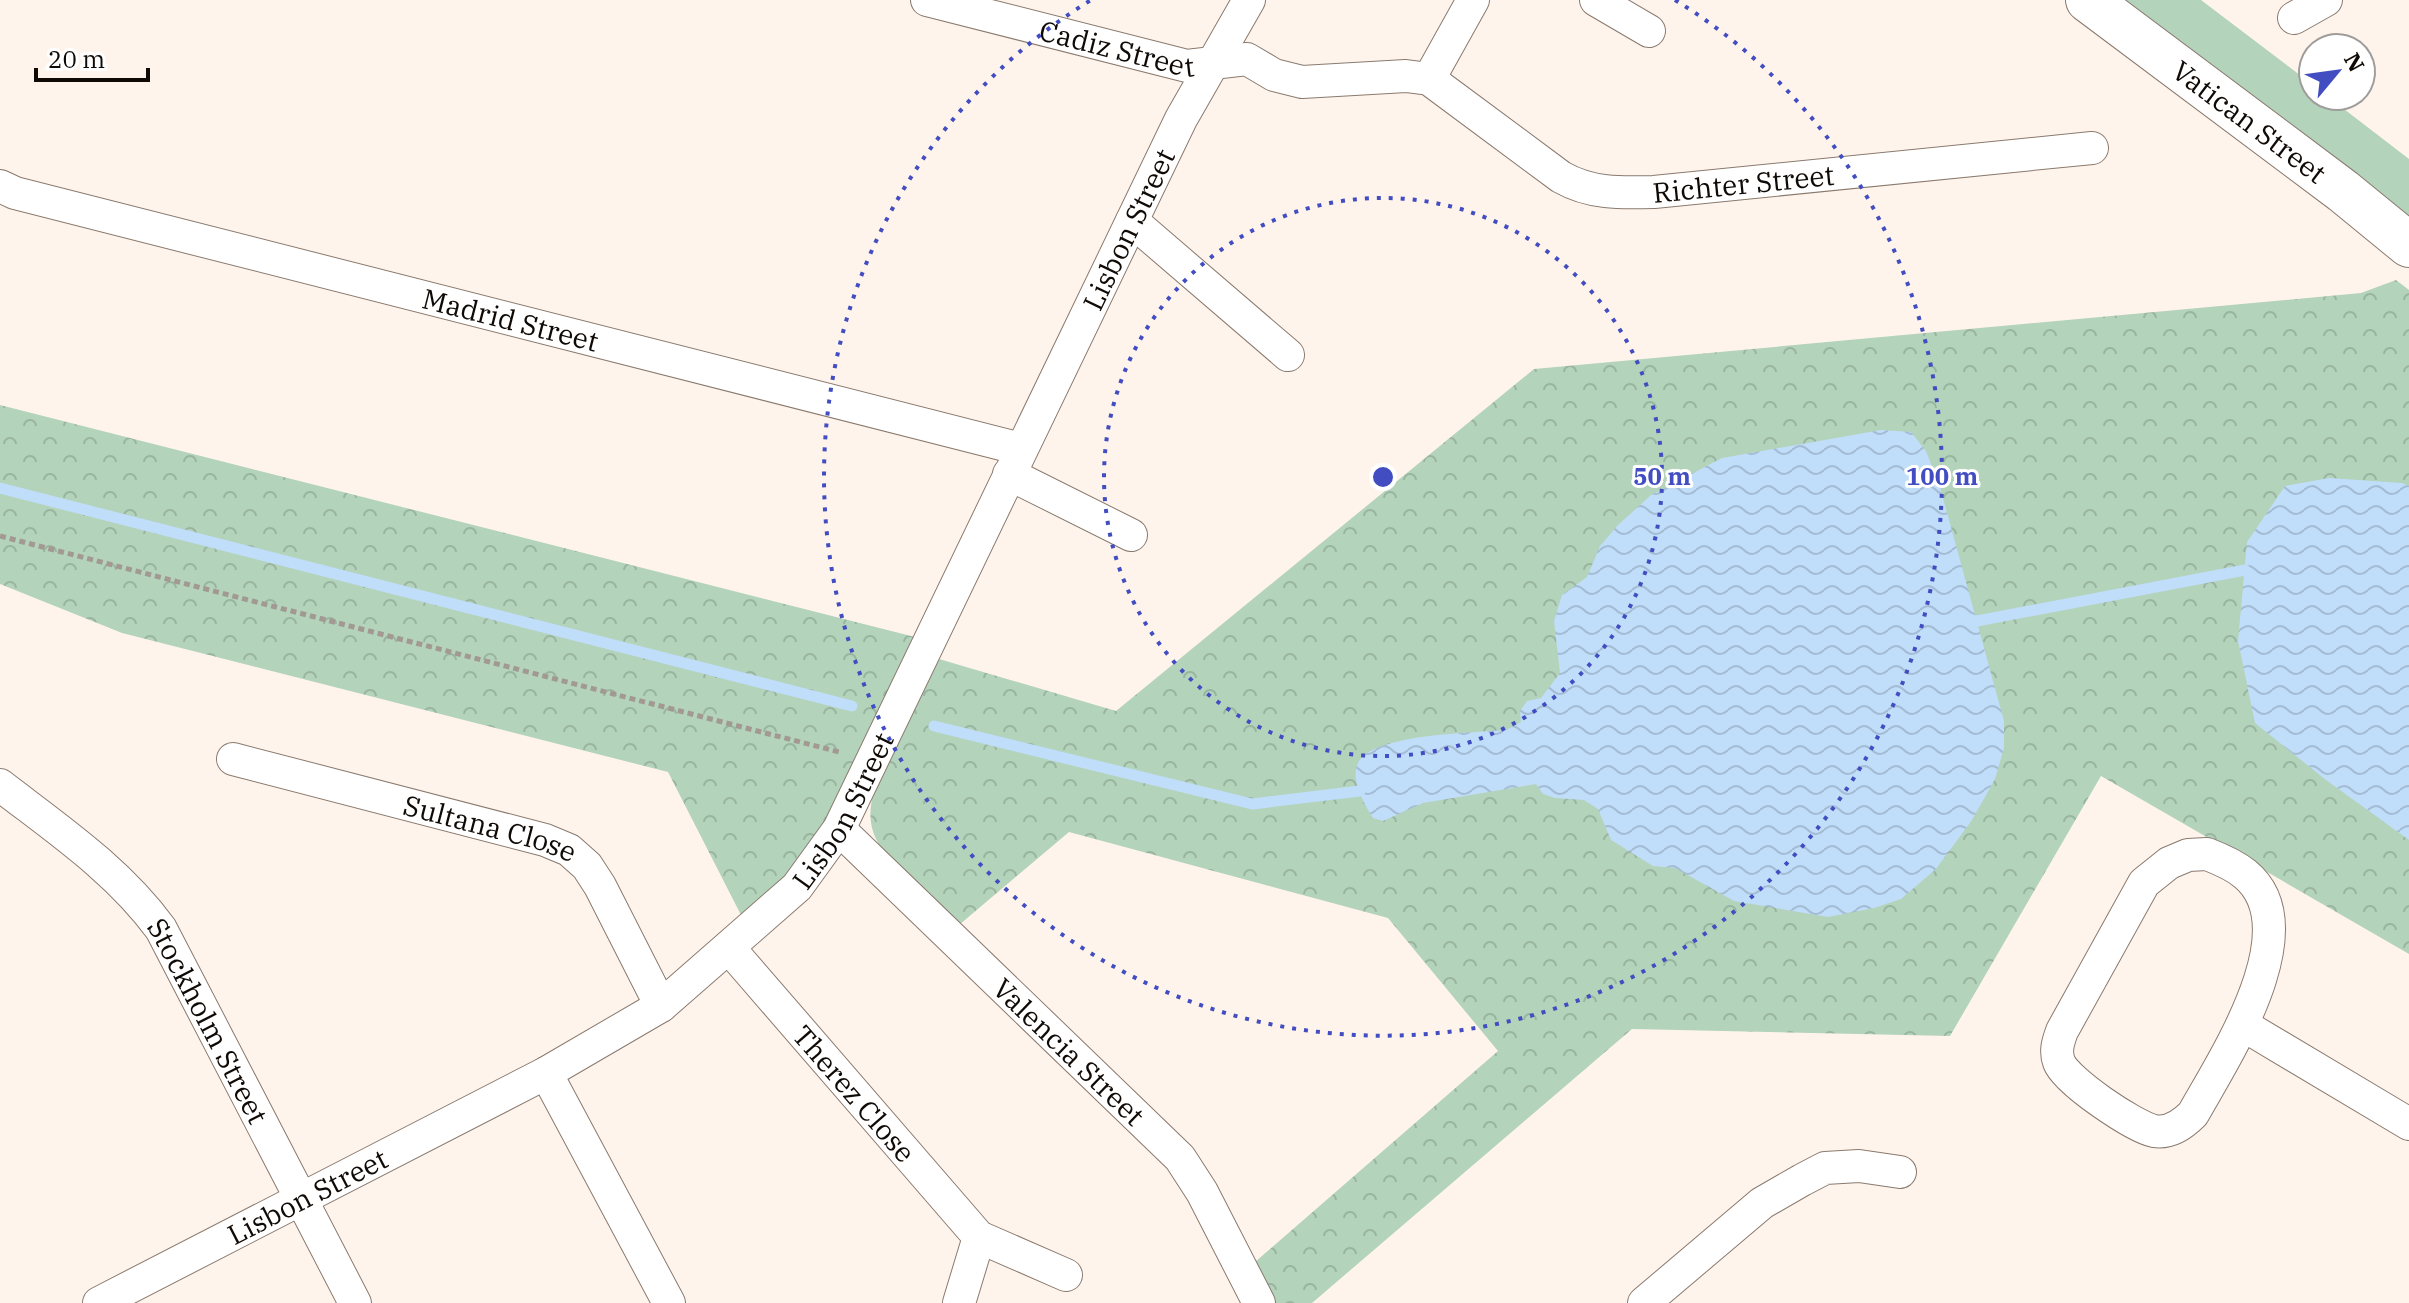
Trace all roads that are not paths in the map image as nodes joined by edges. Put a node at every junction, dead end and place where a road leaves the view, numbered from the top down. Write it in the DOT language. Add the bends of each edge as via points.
graph roads {
  1 [pos="927,0"];
  2 [pos="1249,0"];
  3 [pos="1473,0"];
  4 [pos="1596,0"];
  5 [pos="2088,0"];
  6 [pos="2326,0"];
  7 [pos="2294,18"];
  8 [pos="1649,31"];
  9 [pos="1214,63"];
  10 [pos="1429,79"];
  11 [pos="2092,148"];
  12 [pos="0,186"];
  13 [pos="1132,221"];
  14 [pos="2409,245"];
  15 [pos="1288,355"];
  16 [pos="1015,462"];
  17 [pos="1131,535"];
  18 [pos="233,759"];
  19 [pos="0,785"];
  20 [pos="839,829"];
  21 [pos="729,948"];
  22 [pos="661,1006"];
  23 [pos="2243,1025"];
  24 [pos="546,1073"];
  25 [pos="2409,1124"];
  26 [pos="1900,1172"];
  27 [pos="302,1199"];
  28 [pos="979,1237"];
  29 [pos="1066,1275"];
  30 [pos="99,1303"];
  31 [pos="355,1303"];
  32 [pos="669,1303"];
  33 [pos="959,1303"];
  34 [pos="1259,1303"];
  35 [pos="1644,1303"];
  1 -- 9 [label="street, Cadiz Street" via="1187,66"];
  2 -- 9 [label="street, Lisbon Street"];
  3 -- 10 [label="street"];
  4 -- 8 [label="street"];
  5 -- 14 [label="street, Vatican Street"];
  6 -- 7 [label="street"];
  9 -- 10 [label="street" via="1247,59 1274,75 1302,82"];
  9 -- 13 [label="street, Lisbon Street"];
  10 -- 11 [label="street, Richter Street" via="1561,177 1597,192 1654,192"];
  12 -- 16 [label="street, Madrid Street"];
  13 -- 15 [label="street"];
  13 -- 16 [label="street, Lisbon Street"];
  16 -- 17 [label="street, Madrid Street"];
  16 -- 20 [label="street, Lisbon Street"];
  18 -- 22 [label="street, Sultana Close" via="569,850 600,886"];
  19 -- 27 [label="street, Stockholm Street" via="110,872 146,908"];
  20 -- 21 [label="street, Lisbon Street" via="797,887"];
  20 -- 34 [label="street, Valencia Street" via="1180,1158"];
  21 -- 22 [label="street, Lisbon Street"];
  21 -- 28 [label="street, Therez Close"];
  22 -- 24 [label="street, Lisbon Street"];
  23 -- 23 [label="street" via="2267,955 2269,920 2262,896 2247,875 2225,861 2207,854 2188,855 2144,883 2062,1031 2058,1062 2066,1075 2123,1116 2154,1131 2168,1131 2193,1114"];
  23 -- 25 [label="street"];
  24 -- 27 [label="street, Lisbon Street"];
  24 -- 32 [label="street"];
  26 -- 35 [label="street" via="1825,1168 1762,1203"];
  27 -- 30 [label="street, Lisbon Street"];
  27 -- 31 [label="street, Stockholm Street"];
  28 -- 29 [label="street, Therez Close"];
  28 -- 33 [label="street"];
}
